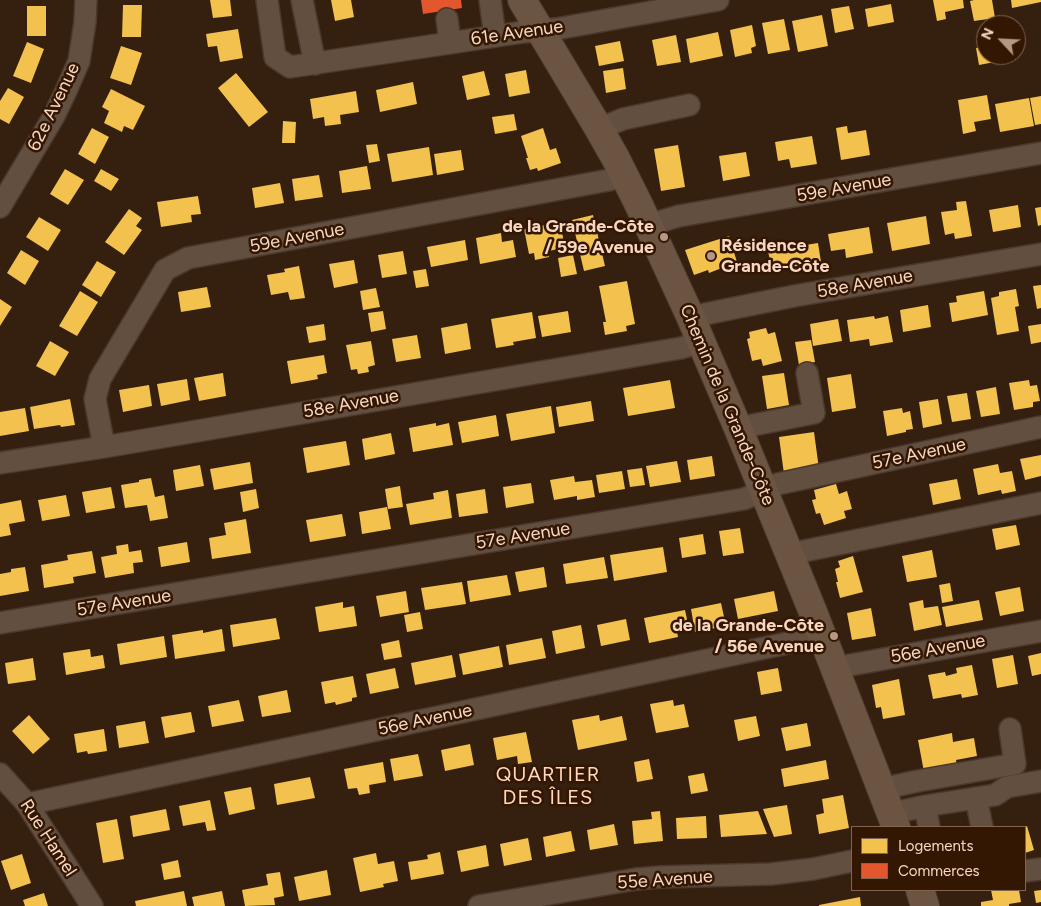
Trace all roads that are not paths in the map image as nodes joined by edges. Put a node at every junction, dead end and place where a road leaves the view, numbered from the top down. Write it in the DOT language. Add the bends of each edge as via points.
graph roads {
  1 [pos="86,0"];
  2 [pos="267,0"];
  3 [pos="302,0"];
  4 [pos="490,0"];
  5 [pos="522,0"];
  6 [pos="718,0"];
  7 [pos="447,19"];
  8 [pos="540,30"];
  9 [pos="496,36"];
  10 [pos="450,43"];
  11 [pos="315,64"];
  12 [pos="689,105"];
  13 [pos="599,129"];
  14 [pos="1041,153"];
  15 [pos="623,174"];
  16 [pos="0,206"];
  17 [pos="648,224"];
  18 [pos="1041,254"];
  19 [pos="696,330"];
  20 [pos="807,373"];
  21 [pos="1041,427"];
  22 [pos="738,428"];
  23 [pos="104,447"];
  24 [pos="0,463"];
  25 [pos="764,490"];
  26 [pos="1041,502"];
  27 [pos="790,555"];
  28 [pos="0,623"];
  29 [pos="1041,631"];
  30 [pos="822,634"];
  31 [pos="836,669"];
  32 [pos="1010,729"];
  33 [pos="0,774"];
  34 [pos="1041,781"];
  35 [pos="881,789"];
  36 [pos="976,798"];
  37 [pos="27,804"];
  38 [pos="925,806"];
  39 [pos="894,821"];
  40 [pos="928,826"];
  41 [pos="982,826"];
  42 [pos="851,861"];
  43 [pos="1041,868"];
  44 [pos="1026,871"];
  45 [pos="92,906"];
  46 [pos="479,906"];
  1 -- 16 [label="street, 62e Avenue" via="78,61 66,91"];
  2 -- 11 [label="street, 61e Avenue" via="275,57 290,67"];
  3 -- 11 [label="street"];
  4 -- 9 [label="street"];
  5 -- 8 [label="main road, Chemin de la Grande-Côte"];
  6 -- 8 [label="street, 61e Avenue"];
  7 -- 10 [label="street"];
  8 -- 9 [label="street, 61e Avenue"];
  8 -- 13 [label="main road, Chemin de la Grande-Côte"];
  9 -- 10 [label="street, 61e Avenue"];
  10 -- 11 [label="street, 61e Avenue"];
  12 -- 13 [label="street" via="623,119"];
  13 -- 15 [label="main road, Chemin de la Grande-Côte"];
  14 -- 17 [label="street, 59e Avenue"];
  15 -- 17 [label="main road, Chemin de la Grande-Côte"];
  15 -- 23 [label="street, 59e Avenue" via="609,180 188,258 165,270 100,379 95,399"];
  17 -- 19 [label="main road, Chemin de la Grande-Côte"];
  18 -- 19 [label="street, 58e Avenue" via="705,314"];
  19 -- 22 [label="main road, Chemin de la Grande-Côte"];
  19 -- 23 [label="street, 58e Avenue" via="681,348"];
  20 -- 22 [label="street" via="814,414"];
  21 -- 25 [label="street, 57e Avenue" via="778,484"];
  22 -- 25 [label="main road, Chemin de la Grande-Côte"];
  23 -- 24 [label="street, 58e Avenue"];
  25 -- 27 [label="main road, Chemin de la Grande-Côte"];
  25 -- 28 [label="street, 57e Avenue" via="744,499"];
  26 -- 27 [label="street"];
  27 -- 30 [label="main road, Chemin de la Grande-Côte"];
  29 -- 31 [label="street, 56e Avenue"];
  30 -- 31 [label="main road, Chemin de la Grande-Côte"];
  30 -- 37 [label="street, 56e Avenue"];
  31 -- 35 [label="main road, Chemin de la Grande-Côte"];
  32 -- 35 [label="street" via="1015,764"];
  33 -- 37 [label="street, Rue Hamel"];
  34 -- 36 [label="street" via="1007,787 995,796"];
  35 -- 39 [label="main road, Chemin de la Grande-Côte"];
  36 -- 38 [label="street"];
  36 -- 41 [label="street"];
  37 -- 45 [label="street, Rue Hamel"];
  38 -- 39 [label="street" via="900,812"];
  38 -- 40 [label="street"];
  42 -- 46 [label="street, 55e Avenue" via="786,873 636,879"];
  43 -- 44 [label="street"];
}
